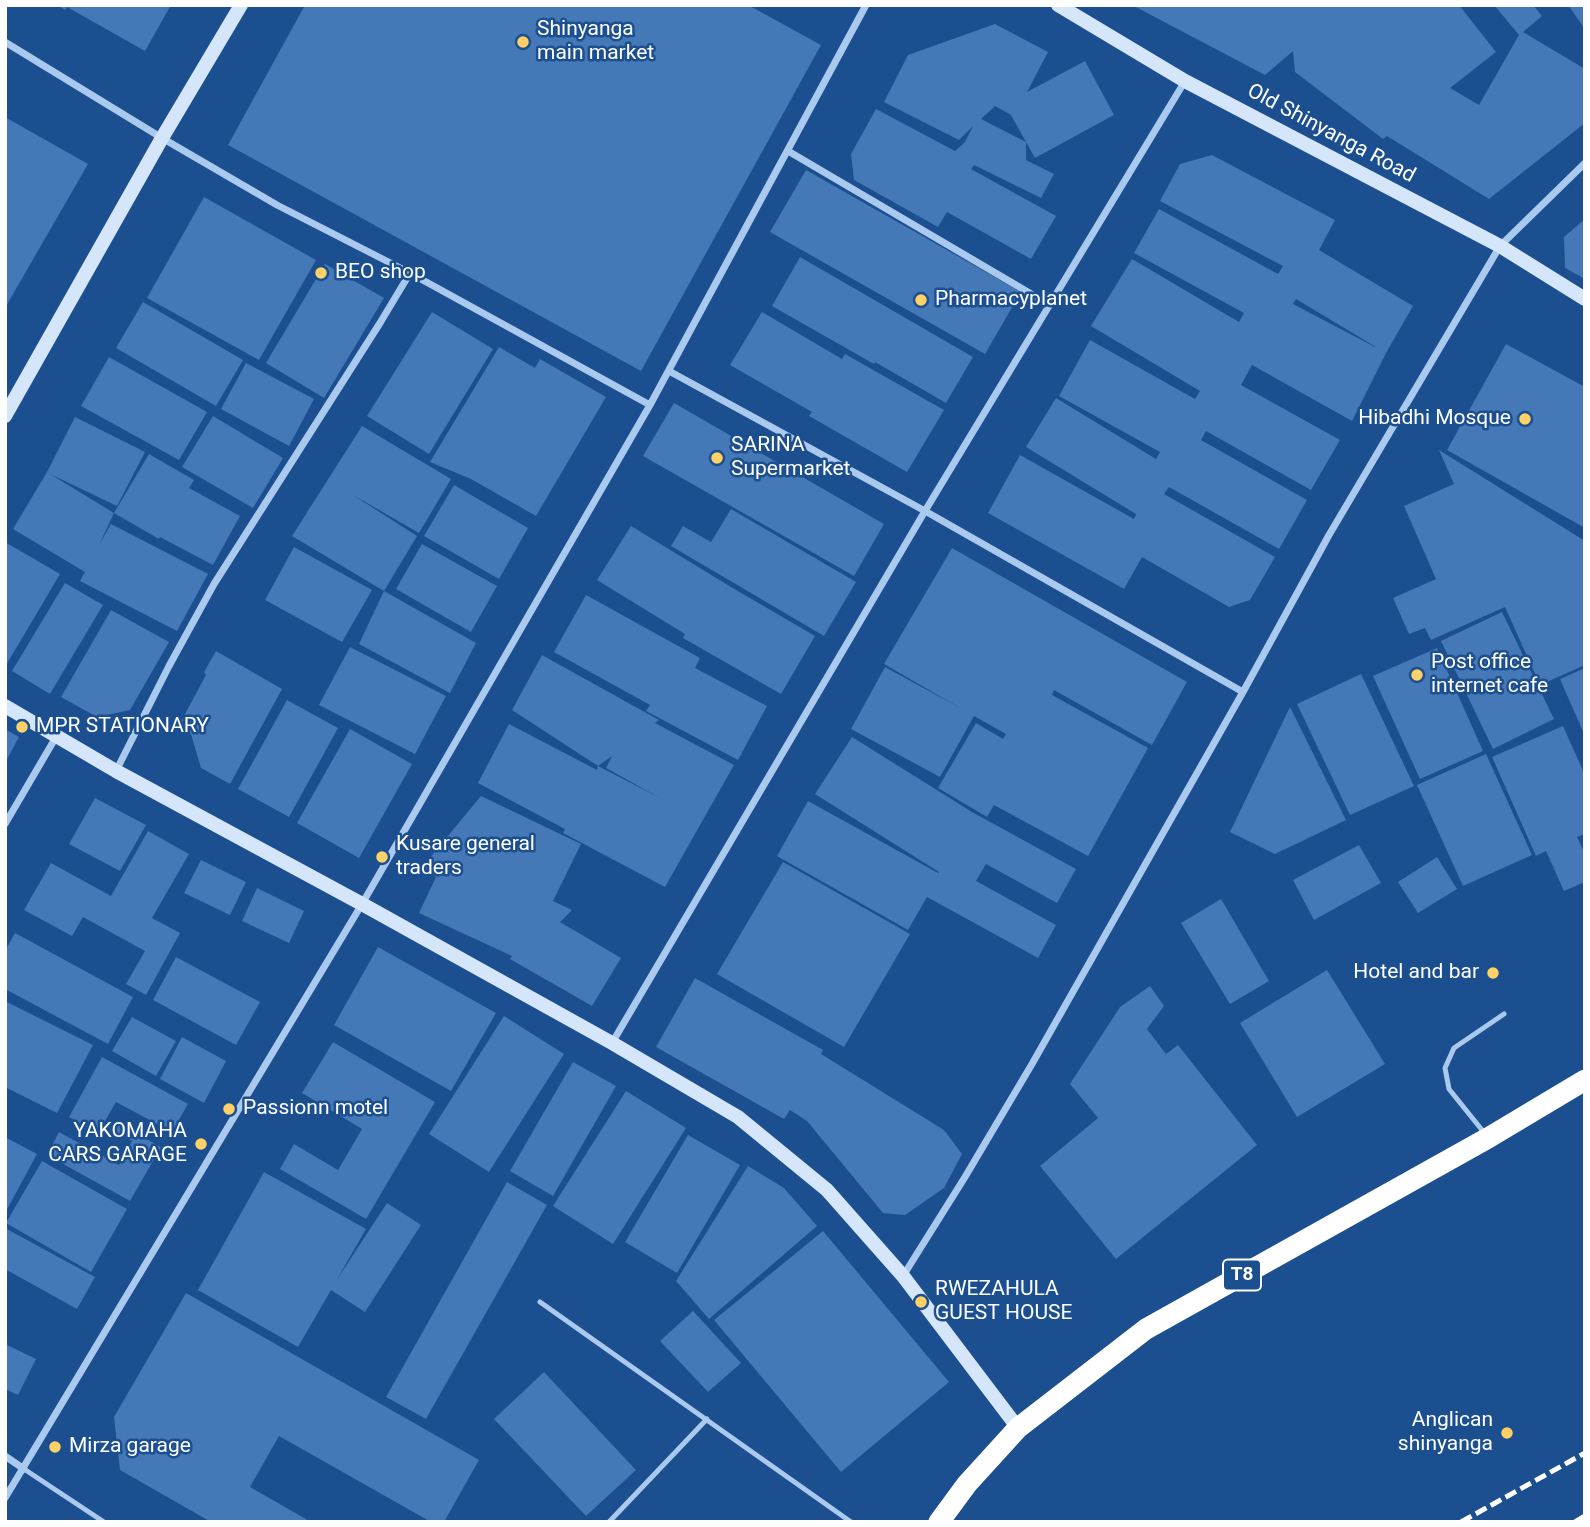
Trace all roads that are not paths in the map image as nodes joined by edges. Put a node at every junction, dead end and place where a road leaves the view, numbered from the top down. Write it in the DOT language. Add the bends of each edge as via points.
graph roads {
  1 [pos="241,5"];
  2 [pos="866,5"];
  3 [pos="1058,5"];
  4 [pos="5,42"];
  5 [pos="1185,81"];
  6 [pos="162,138"];
  7 [pos="788,151"];
  8 [pos="1585,163"];
  9 [pos="1500,246"];
  10 [pos="410,273"];
  11 [pos="1585,299"];
  12 [pos="1050,304"];
  13 [pos="669,372"];
  14 [pos="650,405"];
  15 [pos="5,416"];
  16 [pos="925,511"];
  17 [pos="1243,692"];
  18 [pos="5,706"];
  19 [pos="57,736"];
  20 [pos="116,771"];
  21 [pos="5,824"];
  22 [pos="362,904"];
  23 [pos="1504,1014"];
  24 [pos="612,1043"];
  25 [pos="1584,1081"];
  26 [pos="1488,1138"];
  27 [pos="903,1276"];
  28 [pos="540,1302"];
  29 [pos="707,1419"];
  30 [pos="1018,1429"];
  31 [pos="5,1456"];
  32 [pos="24,1469"];
  33 [pos="5,1498"];
  34 [pos="104,1522"];
  35 [pos="609,1522"];
  36 [pos="851,1522"];
  37 [pos="939,1522"];
  1 -- 6 [label="street"];
  2 -- 7 [label="street"];
  3 -- 5 [label="street, Old Shinyanga Road"];
  4 -- 6 [label="street"];
  5 -- 9 [label="street, Old Shinyanga Road"];
  5 -- 12 [label="street"];
  6 -- 10 [label="street" via="277,205"];
  6 -- 15 [label="street"];
  7 -- 12 [label="street"];
  7 -- 13 [label="street"];
  8 -- 9 [label="street"];
  9 -- 11 [label="street, Old Shinyanga Road"];
  9 -- 17 [label="street" via="1329,535"];
  10 -- 14 [label="street"];
  10 -- 20 [label="street" via="214,584"];
  12 -- 16 [label="street"];
  13 -- 14 [label="street"];
  13 -- 16 [label="street"];
  14 -- 22 [label="street"];
  16 -- 17 [label="street"];
  16 -- 24 [label="street"];
  17 -- 27 [label="street" via="1032,1064"];
  18 -- 19 [label="street"];
  19 -- 20 [label="street"];
  19 -- 21 [label="street"];
  20 -- 22 [label="street"];
  22 -- 24 [label="street"];
  22 -- 32 [label="street"];
  23 -- 26 [label="lane" via="1454,1048 1446,1068 1449,1089"];
  24 -- 27 [label="street" via="738,1117 827,1190"];
  25 -- 26 [label="highway, T8"];
  26 -- 30 [label="highway, T8" via="1146,1329"];
  27 -- 30 [label="street"];
  28 -- 29 [label="lane"];
  29 -- 35 [label="lane"];
  29 -- 36 [label="lane"];
  30 -- 37 [label="highway, T8"];
  31 -- 32 [label="street"];
  32 -- 33 [label="street"];
  32 -- 34 [label="lane"];
}
